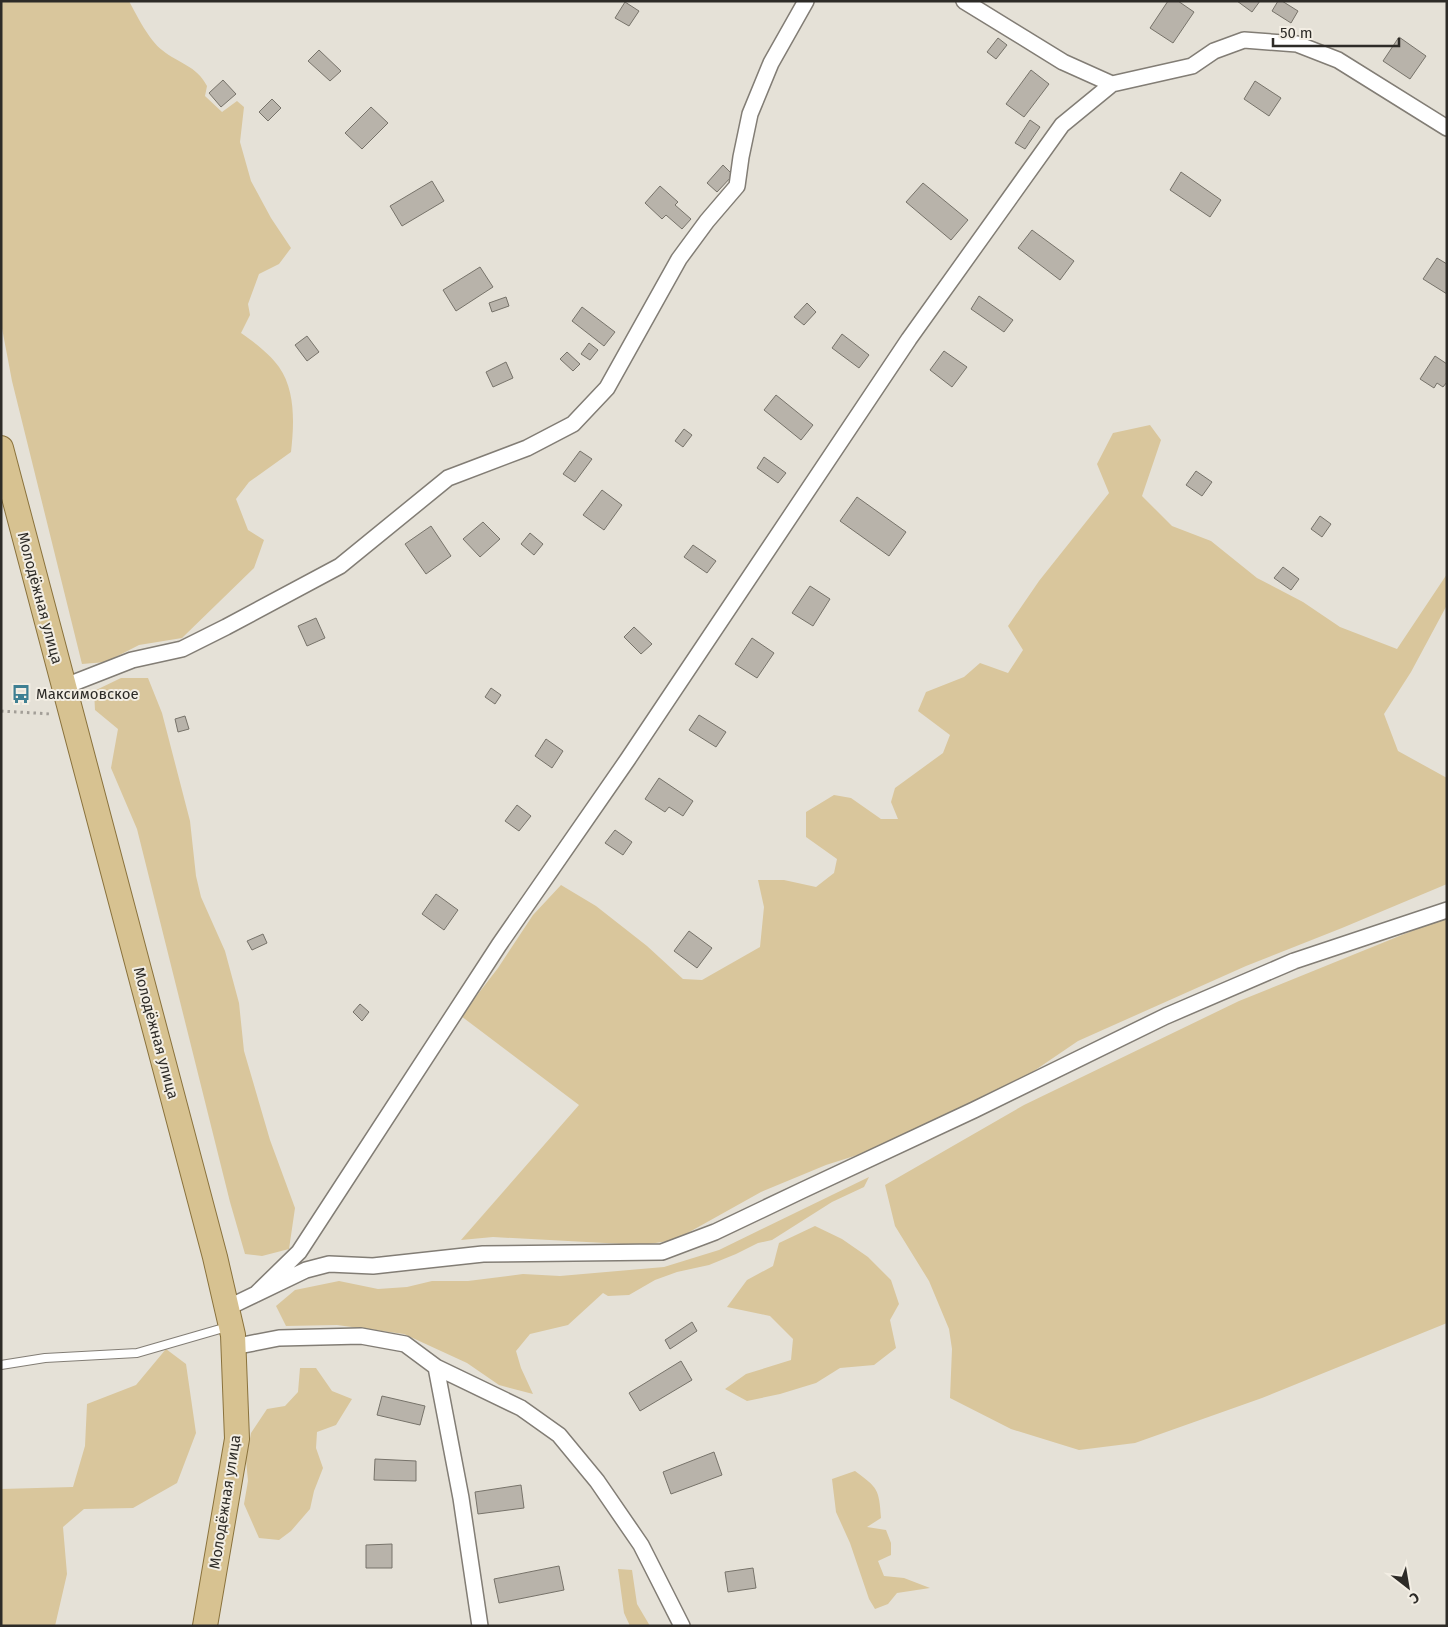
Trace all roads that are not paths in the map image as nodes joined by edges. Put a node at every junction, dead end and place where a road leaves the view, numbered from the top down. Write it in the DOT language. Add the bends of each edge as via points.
graph roads {
  1 [pos="806,1"];
  2 [pos="964,1"];
  3 [pos="1112,84"];
  4 [pos="1447,128"];
  5 [pos="1,448"];
  6 [pos="63,687"];
  7 [pos="1447,910"];
  8 [pos="256,1294"];
  9 [pos="230,1327"];
  10 [pos="1,1365"];
  11 [pos="436,1367"];
  12 [pos="205,1626"];
  13 [pos="480,1626"];
  14 [pos="682,1626"];
  1 -- 6 [label="street" via="771,63 750,114 737,186 679,259 607,388 573,424 527,448 448,478 340,566 226,627 182,649 132,660"];
  2 -- 3 [label="street" via="1063,62"];
  3 -- 4 [label="street" via="1192,66 1214,51 1244,40 1297,44 1338,60"];
  3 -- 8 [label="street" via="1062,125 909,339 628,759 499,945 299,1252"];
  5 -- 6 [label="main road, Молодёжная улица"];
  6 -- 9 [label="main road, Молодёжная улица" via="215,1257"];
  7 -- 8 [label="street" via="1294,962 1166,1016 714,1232 662,1252 483,1254 373,1266 328,1264 306,1270"];
  8 -- 9 [label="street"];
  9 -- 10 [label="lane" via="137,1352 45,1358"];
  9 -- 11 [label="street" via="279,1338 361,1336 405,1344"];
  9 -- 12 [label="main road, Молодёжная улица" via="237,1439"];
  11 -- 13 [label="street"];
  11 -- 14 [label="street" via="521,1408 559,1435 597,1481 641,1545"];
}
